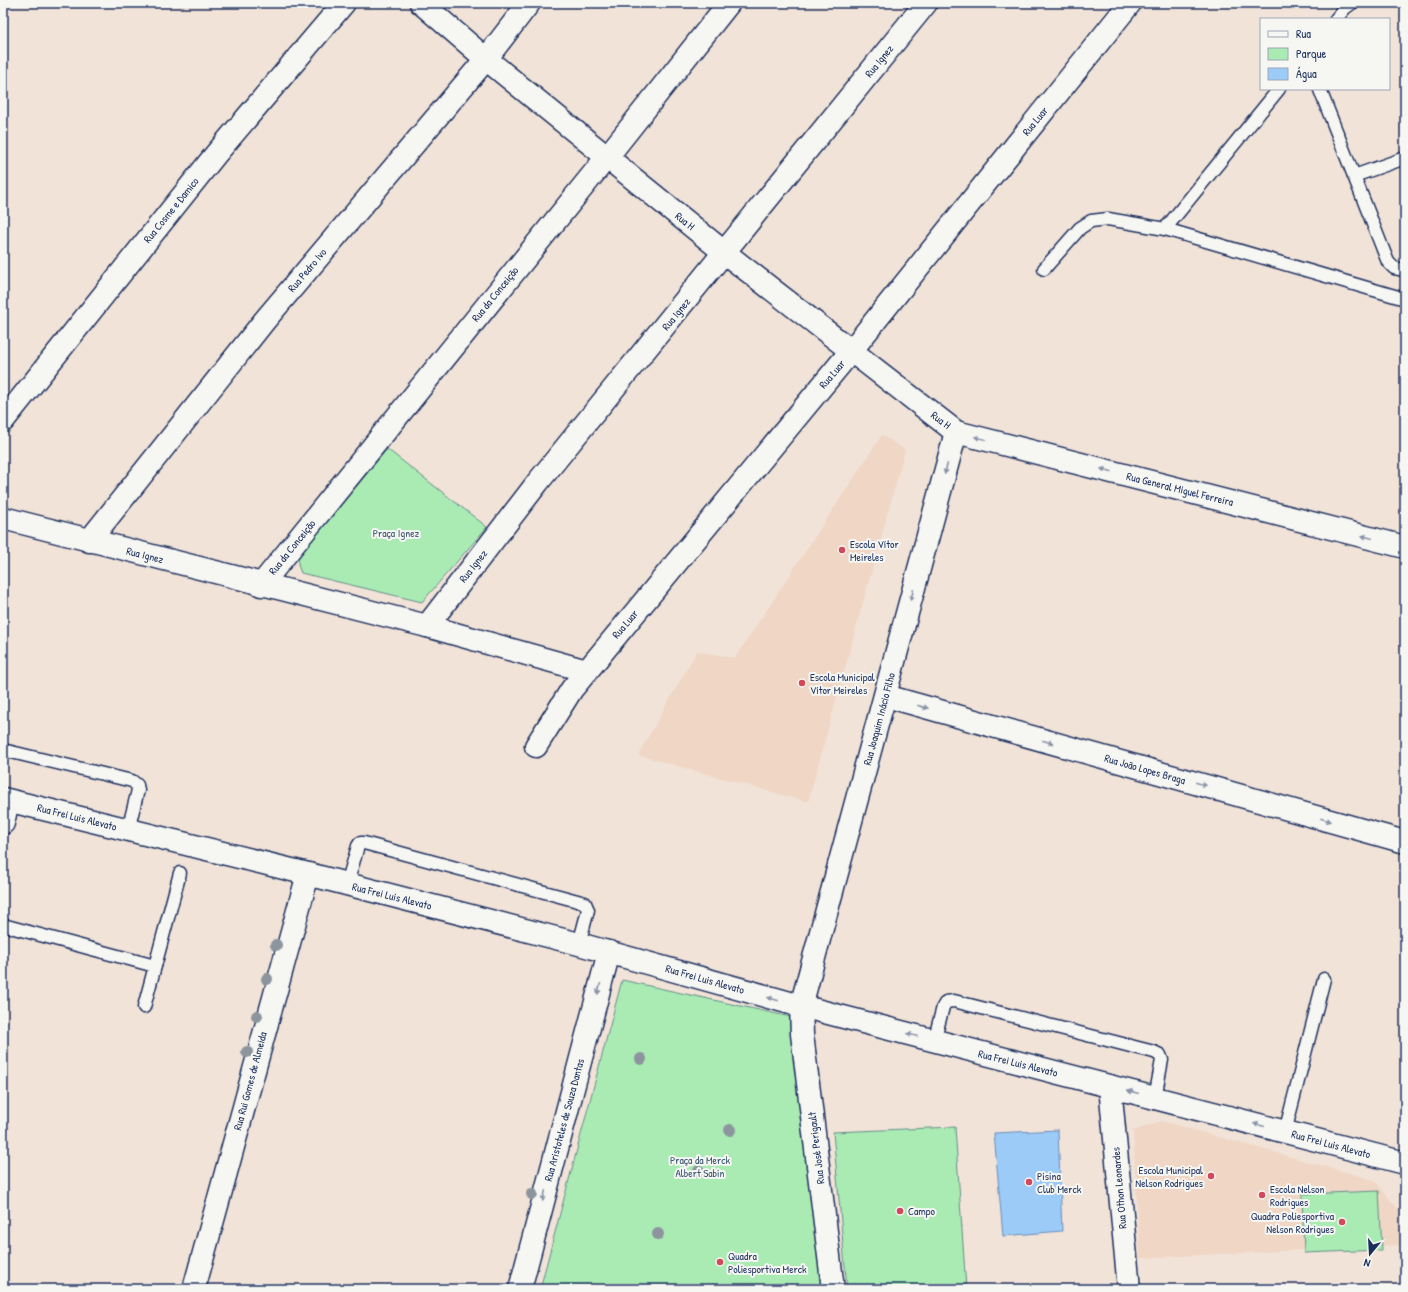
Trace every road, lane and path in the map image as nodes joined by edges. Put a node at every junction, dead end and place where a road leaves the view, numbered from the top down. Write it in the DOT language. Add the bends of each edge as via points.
graph roads {
  1 [pos="344,3"];
  2 [pos="421,3"];
  3 [pos="530,3"];
  4 [pos="729,3"];
  5 [pos="926,3"];
  6 [pos="1130,3"];
  7 [pos="1352,3"];
  8 [pos="1337,18"];
  9 [pos="486,59"];
  10 [pos="1278,90"];
  11 [pos="1320,90"];
  12 [pos="608,157"];
  13 [pos="1405,158"];
  14 [pos="1354,176"];
  15 [pos="1164,229"];
  16 [pos="725,254"];
  17 [pos="1044,269"];
  18 [pos="1405,270"];
  19 [pos="1405,300"];
  20 [pos="851,351"];
  21 [pos="3,421"];
  22 [pos="956,432"];
  23 [pos="3,518"];
  24 [pos="89,541"];
  25 [pos="1405,547"];
  26 [pos="261,585"];
  27 [pos="427,626"];
  28 [pos="587,671"];
  29 [pos="886,696"];
  30 [pos="536,746"];
  31 [pos="3,750"];
  32 [pos="6,800"];
  33 [pos="3,823"];
  34 [pos="128,830"];
  35 [pos="1405,842"];
  36 [pos="180,873"];
  37 [pos="308,874"];
  38 [pos="347,884"];
  39 [pos="3,925"];
  40 [pos="579,944"];
  41 [pos="609,952"];
  42 [pos="155,966"];
  43 [pos="1324,979"];
  44 [pos="801,1006"];
  45 [pos="144,1007"];
  46 [pos="934,1041"];
  47 [pos="1110,1086"];
  48 [pos="1155,1098"];
  49 [pos="1285,1132"];
  50 [pos="1405,1164"];
  51 [pos="194,1289"];
  52 [pos="520,1289"];
  53 [pos="833,1289"];
  54 [pos="1129,1289"];
  1 -- 21 [label="street, Rua Cosme e Damico" via="211,160"];
  2 -- 9 [label="street, Rua H"];
  3 -- 9 [label="street, Rua Pedro Ivo"];
  4 -- 12 [label="street, Rua da Conceição"];
  5 -- 16 [label="street, Rua Ignez"];
  6 -- 20 [label="street, Rua Luar"];
  7 -- 8 [label="lane"];
  9 -- 12 [label="street, Rua H"];
  9 -- 24 [label="street, Rua Pedro Ivo" via="265,320"];
  10 -- 15 [label="lane"];
  11 -- 14 [label="lane"];
  12 -- 16 [label="street, Rua H"];
  12 -- 26 [label="street, Rua da Conceição"];
  13 -- 14 [label="lane"];
  14 -- 18 [label="lane" via="1388,262 1394,268"];
  15 -- 17 [label="lane" via="1108,219 1091,221 1080,228"];
  15 -- 19 [label="lane"];
  16 -- 20 [label="street, Rua H"];
  16 -- 27 [label="street, Rua Ignez" via="538,482"];
  20 -- 22 [label="street, Rua H"];
  20 -- 28 [label="street, Rua Luar"];
  25 -- 22 [label="street, Rua General Miguel Ferreira, one-way"];
  22 -- 29 [label="street, Rua Joaquim Inácio Filho, one-way"];
  23 -- 24 [label="street, Rua Ignez"];
  24 -- 26 [label="street, Rua Ignez"];
  26 -- 27 [label="street, Rua Ignez"];
  27 -- 28 [label="street, Rua Ignez"];
  28 -- 30 [label="street, Rua Luar" via="572,689"];
  29 -- 35 [label="street, Rua João Lopes Braga, one-way"];
  29 -- 44 [label="street, Rua Joaquim Inácio Filho"];
  31 -- 34 [label="lane" via="132,781 138,790"];
  32 -- 33 [label="street"];
  32 -- 34 [label="street, Rua Frei Luis Alevato"];
  34 -- 37 [label="street, Rua Frei Luis Alevato"];
  36 -- 42 [label="lane"];
  37 -- 38 [label="street, Rua Frei Luis Alevato"];
  37 -- 51 [label="street, Rua Rui Gomes de Almeida"];
  38 -- 40 [label="street, Rua Frei Luis Alevato"];
  38 -- 40 [label="lane" via="358,846 364,843 585,903 588,910"];
  39 -- 42 [label="lane"];
  40 -- 41 [label="street, Rua Frei Luis Alevato"];
  44 -- 41 [label="street, Rua Frei Luis Alevato, one-way"];
  41 -- 52 [label="street, Rua Aristoteles de Souza Dantas, one-way"];
  42 -- 45 [label="lane"];
  43 -- 49 [label="lane"];
  46 -- 44 [label="street, Rua Frei Luis Alevato, one-way"];
  44 -- 53 [label="street, Rua José Perigault" via="802,1034"];
  46 -- 47 [label="street, Rua Frei Luis Alevato"];
  46 -- 48 [label="lane" via="943,1007 946,1002 954,1001 1154,1052 1160,1055 1162,1060"];
  48 -- 47 [label="street, Rua Frei Luis Alevato, one-way"];
  47 -- 54 [label="street, Rua Othon Leonardes"];
  49 -- 48 [label="street, Rua Frei Luis Alevato, one-way"];
  49 -- 50 [label="street, Rua Frei Luis Alevato"];
}
